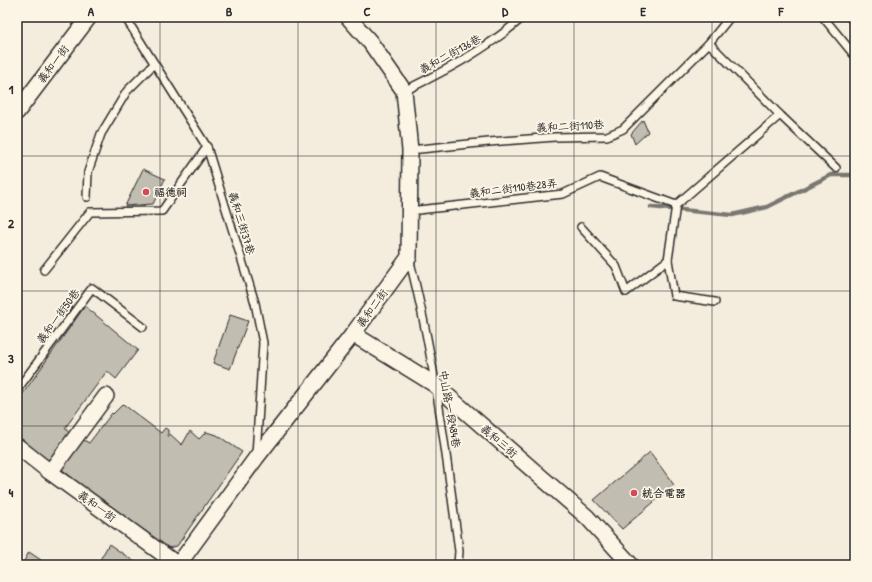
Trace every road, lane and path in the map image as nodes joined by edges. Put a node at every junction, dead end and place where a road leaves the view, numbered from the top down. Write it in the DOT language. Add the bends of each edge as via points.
graph roads {
  1 [pos="89,17"];
  2 [pos="125,17"];
  3 [pos="129,17"];
  4 [pos="348,17"];
  5 [pos="523,17"];
  6 [pos="730,17"];
  7 [pos="823,17"];
  8 [pos="709,42"];
  9 [pos="855,56"];
  10 [pos="154,64"];
  11 [pos="404,91"];
  12 [pos="17,112"];
  13 [pos="780,115"];
  14 [pos="208,148"];
  15 [pos="410,150"];
  16 [pos="836,168"];
  17 [pos="87,197"];
  18 [pos="676,205"];
  19 [pos="409,211"];
  20 [pos="581,227"];
  21 [pos="409,257"];
  22 [pos="668,260"];
  23 [pos="44,270"];
  24 [pos="715,302"];
  25 [pos="143,327"];
  26 [pos="353,334"];
  27 [pos="434,384"];
  28 [pos="17,390"];
  29 [pos="106,396"];
  30 [pos="17,446"];
  31 [pos="256,458"];
  32 [pos="50,472"];
  33 [pos="178,565"];
  34 [pos="458,565"];
  35 [pos="631,565"];
  1 -- 12 [label="street, 義和一街"];
  2 -- 3 [label="lane"];
  2 -- 10 [label="lane, 義和三街37巷"];
  4 -- 11 [label="street" via="370,42"];
  5 -- 11 [label="lane, 義和二街136巷" via="501,37 454,66"];
  6 -- 8 [label="lane, 義和二街110巷"];
  7 -- 9 [label="lane"];
  8 -- 13 [label="lane"];
  8 -- 15 [label="lane, 義和二街110巷" via="623,129 607,136 497,141"];
  10 -- 14 [label="lane, 義和三街37巷"];
  10 -- 17 [label="lane" via="127,91 101,134 88,172"];
  11 -- 15 [label="street"];
  13 -- 16 [label="lane"];
  13 -- 18 [label="lane"];
  14 -- 23 [label="lane" via="162,211 90,212"];
  14 -- 31 [label="lane, 義和三街37巷" via="255,303 263,344"];
  15 -- 19 [label="street"];
  18 -- 19 [label="lane, 義和二街110巷28弄" via="600,177 563,194"];
  18 -- 22 [label="lane"];
  19 -- 21 [label="street"];
  20 -- 22 [label="lane" via="616,266 626,292"];
  21 -- 26 [label="street, 義和二街"];
  21 -- 27 [label="lane, 中山路一段484巷" via="418,292"];
  22 -- 24 [label="lane" via="674,296"];
  25 -- 28 [label="lane, 義和一街50巷" via="92,288"];
  26 -- 27 [label="street, 義和三街"];
  26 -- 31 [label="street, 義和二街"];
  27 -- 34 [label="lane, 中山路一段484巷" via="447,458 459,551"];
  27 -- 35 [label="street, 義和三街" via="586,517"];
  29 -- 32 [label="street"];
  30 -- 32 [label="street, 義和一街"];
  31 -- 33 [label="street, 義和二街"];
  32 -- 33 [label="street, 義和一街"];
}
